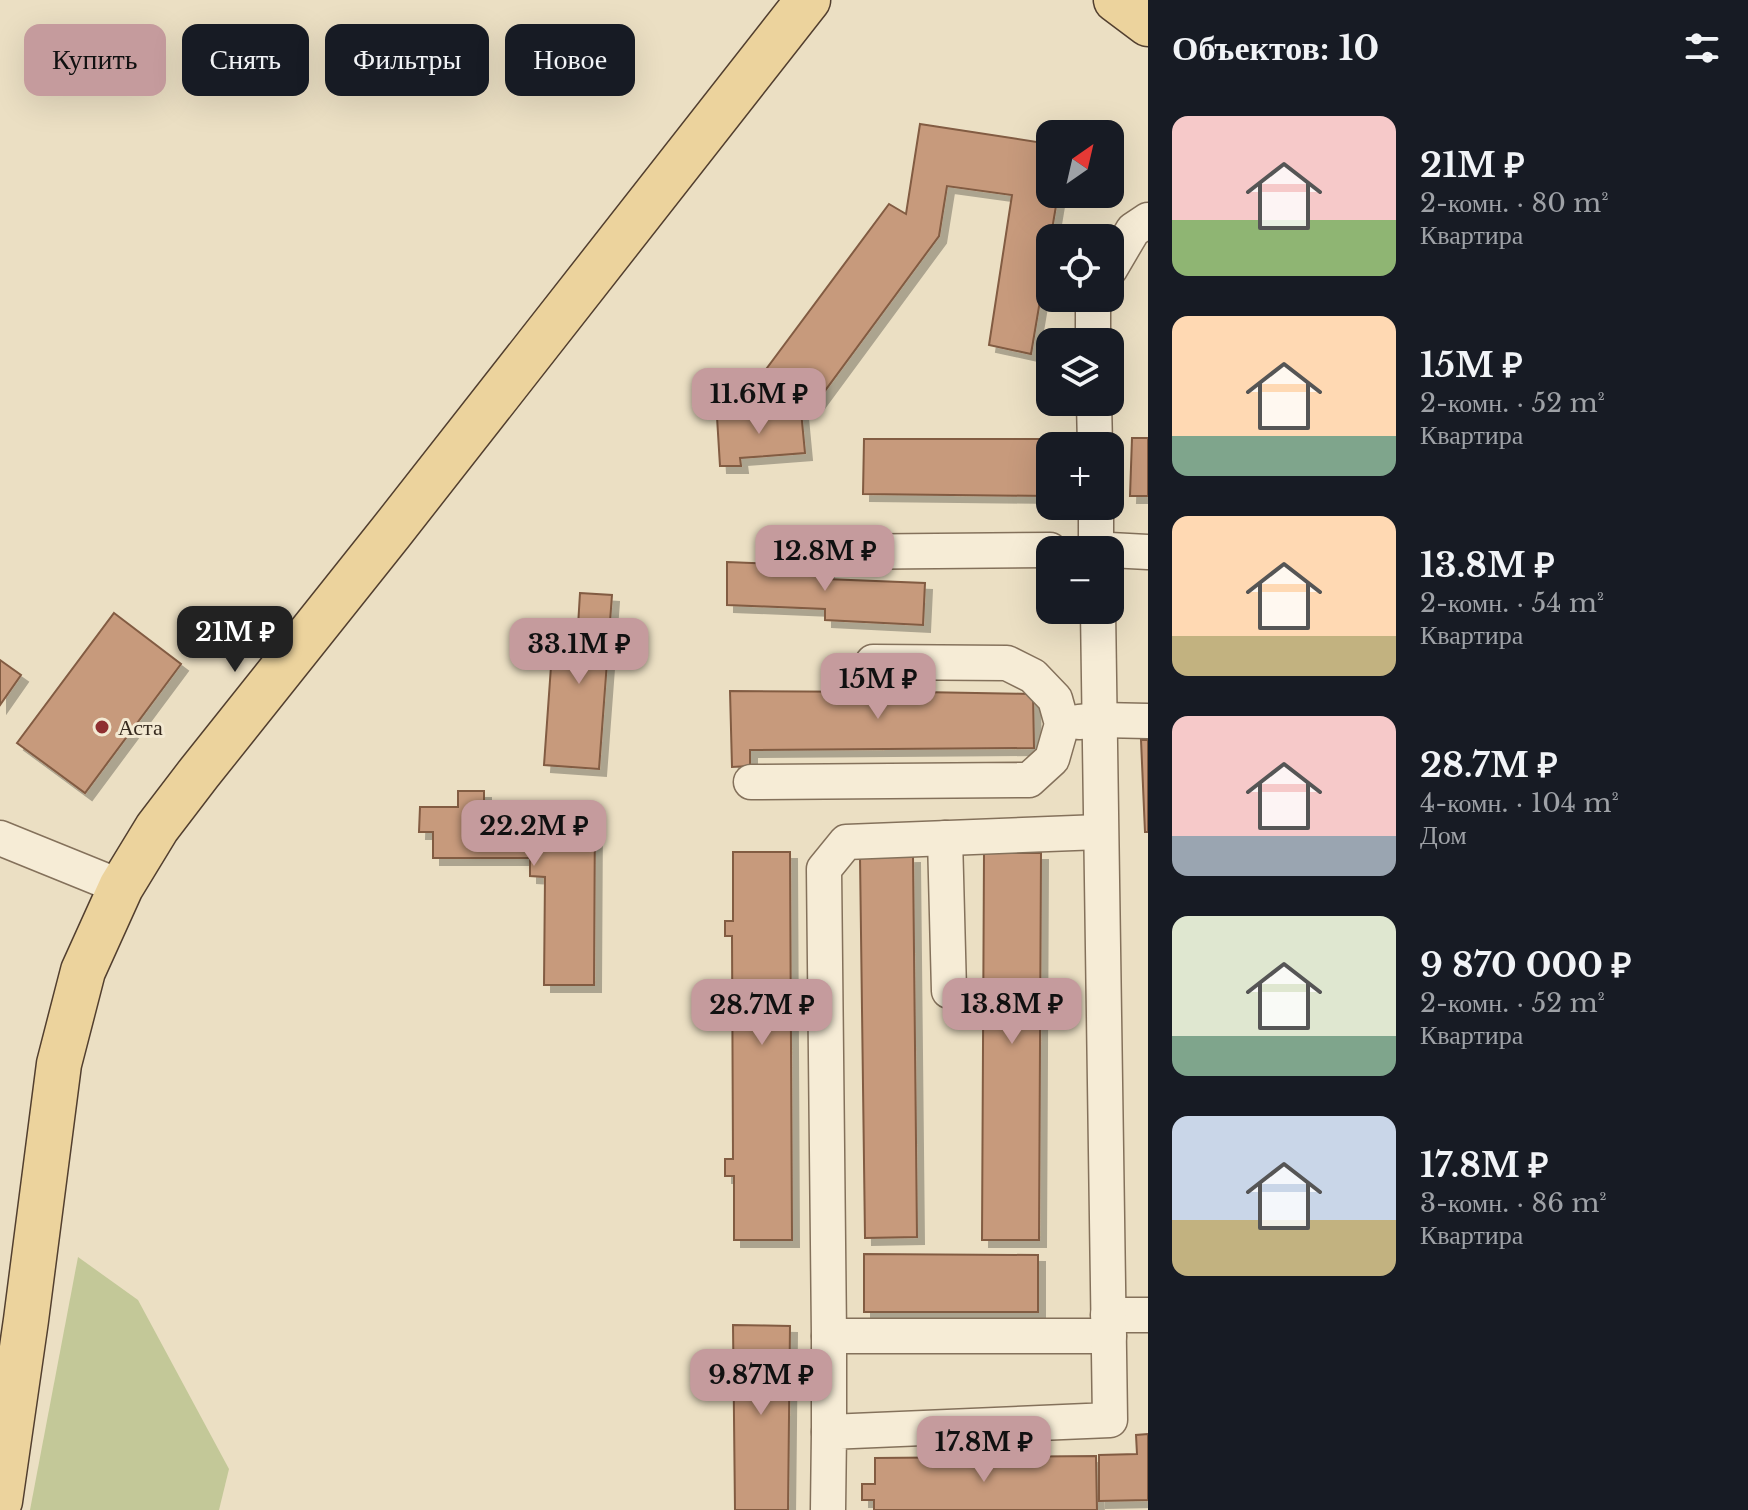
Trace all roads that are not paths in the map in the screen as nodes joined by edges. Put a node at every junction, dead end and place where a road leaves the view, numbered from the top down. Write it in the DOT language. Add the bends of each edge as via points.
graph roads {
  1 [pos="808,0"];
  2 [pos="1116,0"];
  3 [pos="1148,24"];
  4 [pos="1148,220"];
  5 [pos="1124,245"];
  6 [pos="1036,550"];
  7 [pos="1124,551"];
  8 [pos="827,552"];
  9 [pos="1148,552"];
  10 [pos="1098,624"];
  11 [pos="873,662"];
  12 [pos="1101,720"];
  13 [pos="1148,721"];
  14 [pos="1062,724"];
  15 [pos="751,782"];
  16 [pos="1100,832"];
  17 [pos="0,838"];
  18 [pos="945,838"];
  19 [pos="121,887"];
  20 [pos="949,991"];
  21 [pos="1148,1315"];
  22 [pos="13,1324"];
  23 [pos="1109,1326"];
  24 [pos="829,1336"];
  25 [pos="829,1432"];
  26 [pos="0,1501"];
  27 [pos="828,1510"];
  1 -- 19 [label="main road" via="199,773"];
  2 -- 3 [label="main road"];
  4 -- 5 [label="lane"];
  6 -- 8 [label="lane"];
  7 -- 9 [label="lane"];
  10 -- 12 [label="lane"];
  11 -- 14 [label="lane" via="1007,663 1033,676 1055,699"];
  12 -- 13 [label="lane"];
  12 -- 14 [label="lane"];
  12 -- 16 [label="lane"];
  14 -- 15 [label="lane" via="1052,759 1029,780"];
  16 -- 18 [label="lane"];
  16 -- 23 [label="lane"];
  17 -- 19 [label="lane"];
  18 -- 20 [label="lane"];
  18 -- 24 [label="lane" via="846,842 824,869"];
  19 -- 22 [label="main road" via="83,971 59,1064"];
  21 -- 23 [label="lane"];
  22 -- 26 [label="main road"];
  23 -- 24 [label="lane"];
  23 -- 25 [label="lane" via="1110,1420"];
  24 -- 25 [label="lane"];
  25 -- 27 [label="lane"];
}
